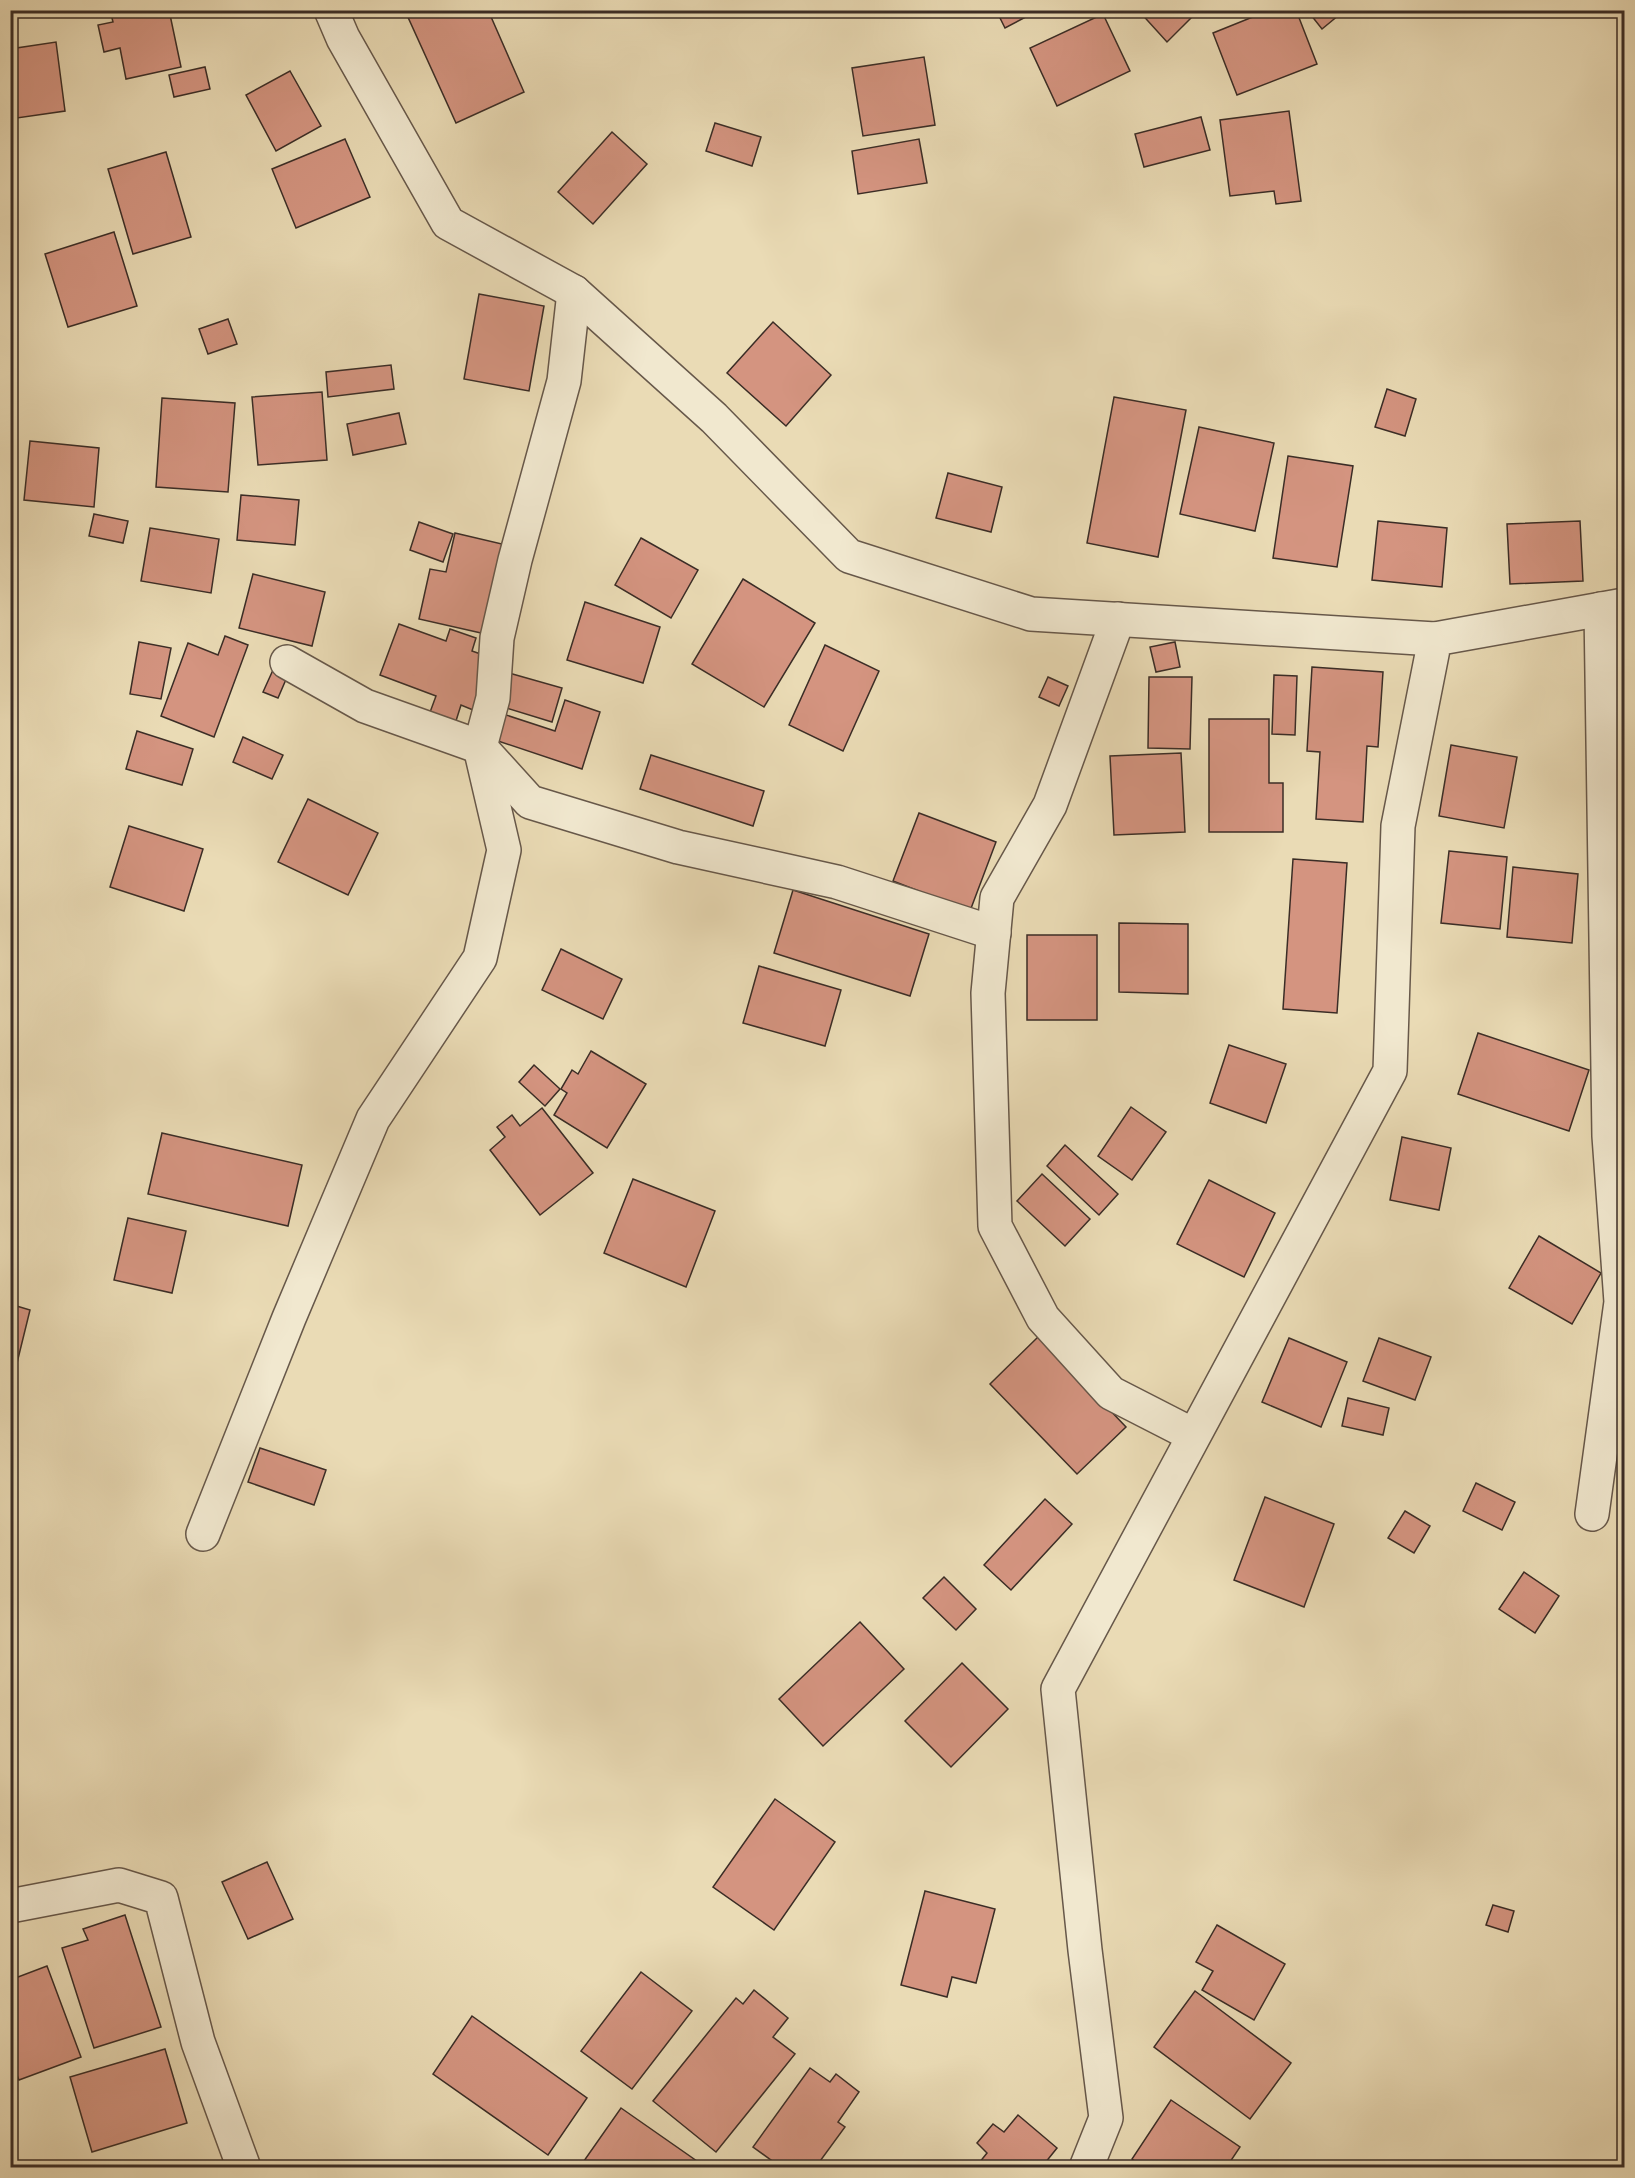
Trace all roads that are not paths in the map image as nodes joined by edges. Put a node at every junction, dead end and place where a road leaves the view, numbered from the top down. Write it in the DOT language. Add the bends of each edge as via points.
graph roads {
  1 [pos="331,10"];
  2 [pos="574,292"];
  3 [pos="1613,607"];
  4 [pos="1118,619"];
  5 [pos="1436,639"];
  6 [pos="287,662"];
  7 [pos="480,747"];
  8 [pos="994,933"];
  9 [pos="1193,1435"];
  10 [pos="1592,1514"];
  11 [pos="203,1534"];
  12 [pos="10,1906"];
  13 [pos="244,2168"];
  14 [pos="1086,2168"];
  1 -- 2 [label="street" via="448,223"];
  2 -- 4 [label="street" via="714,418 849,556 1031,614"];
  2 -- 7 [label="street" via="564,381 497,638 493,698"];
  3 -- 5 [label="street"];
  3 -- 10 [label="street" via="1609,1136 1621,1302"];
  4 -- 5 [label="street"];
  4 -- 8 [label="street" via="1050,805 997,898"];
  5 -- 9 [label="street" via="1398,826 1390,1071"];
  6 -- 7 [label="street" via="365,705"];
  7 -- 8 [label="street" via="530,802 678,847 837,882"];
  7 -- 11 [label="street" via="504,850 480,958 373,1119"];
  8 -- 9 [label="street" via="988,993 995,1226 1042,1318 1111,1393"];
  9 -- 14 [label="street" via="1058,1689 1106,2118"];
  12 -- 13 [label="street" via="119,1885 162,1898 198,2042"];
}
